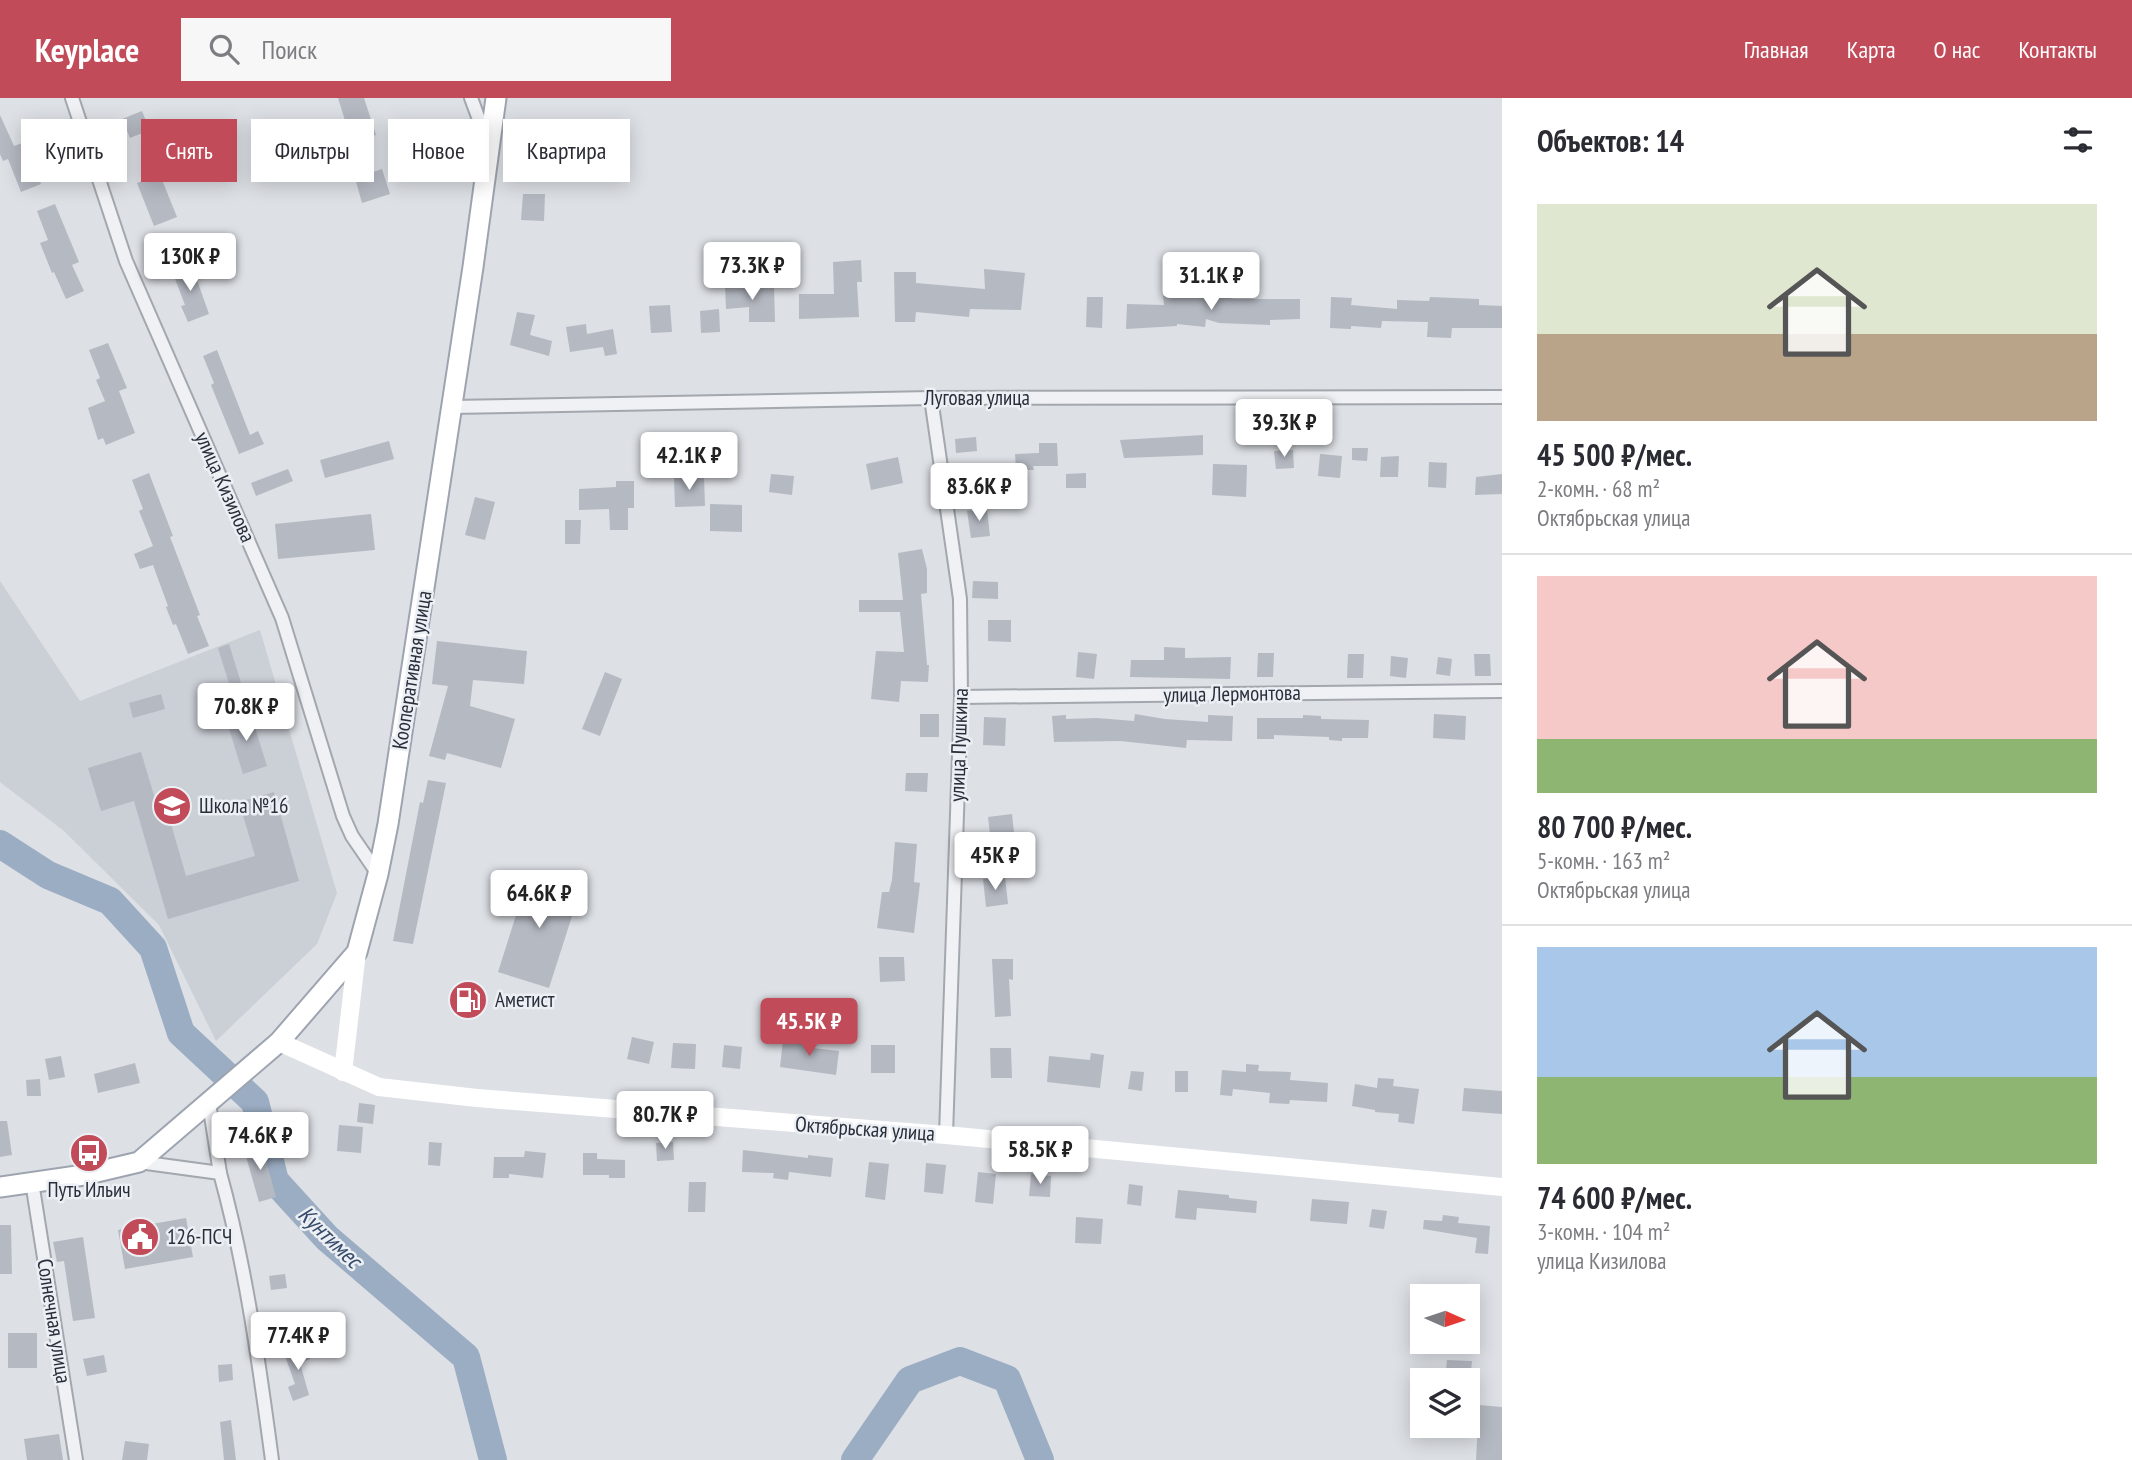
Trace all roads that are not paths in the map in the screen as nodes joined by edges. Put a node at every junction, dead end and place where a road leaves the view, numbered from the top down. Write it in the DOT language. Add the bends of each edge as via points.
graph roads {
  1 [pos="72,98"];
  2 [pos="471,98"];
  3 [pos="496,98"];
  4 [pos="479,119"];
  5 [pos="489,148"];
  6 [pos="484,182"];
  7 [pos="1502,397"];
  8 [pos="932,398"];
  9 [pos="451,407"];
  10 [pos="1502,691"];
  11 [pos="961,697"];
  12 [pos="378,874"];
  13 [pos="357,952"];
  14 [pos="279,1042"];
  15 [pos="343,1072"];
  16 [pos="209,1103"];
  17 [pos="946,1135"];
  18 [pos="139,1162"];
  19 [pos="220,1173"];
  20 [pos="32,1182"];
  21 [pos="0,1187"];
  22 [pos="1502,1187"];
  23 [pos="76,1460"];
  24 [pos="272,1460"];
  1 -- 12 [label="street, улица Кизилова" via="126,261 282,618 343,816"];
  2 -- 4 [label="street"];
  3 -- 5 [label="main road, Кооперативная улица"];
  6 -- 9 [label="main road, Кооперативная улица"];
  7 -- 8 [label="street, Луговая улица"];
  8 -- 9 [label="street, Луговая улица"];
  8 -- 11 [label="street, улица Пушкина" via="960,599"];
  9 -- 12 [label="main road, Кооперативная улица"];
  10 -- 11 [label="street, улица Лермонтова"];
  11 -- 17 [label="street, улица Пушкина"];
  12 -- 13 [label="main road, Кооперативная улица"];
  13 -- 14 [label="main road"];
  13 -- 15 [label="street, Кооперативная улица"];
  14 -- 15 [label="street, Октябрьская улица"];
  14 -- 16 [label="main road"];
  15 -- 17 [label="street, Октябрьская улица" via="379,1087 477,1098"];
  16 -- 18 [label="main road"];
  16 -- 19 [label="street"];
  17 -- 22 [label="street, Октябрьская улица"];
  18 -- 19 [label="street"];
  18 -- 20 [label="main road"];
  19 -- 24 [label="street" via="257,1349"];
  20 -- 21 [label="main road"];
  20 -- 23 [label="street, Солнечная улица"];
}
